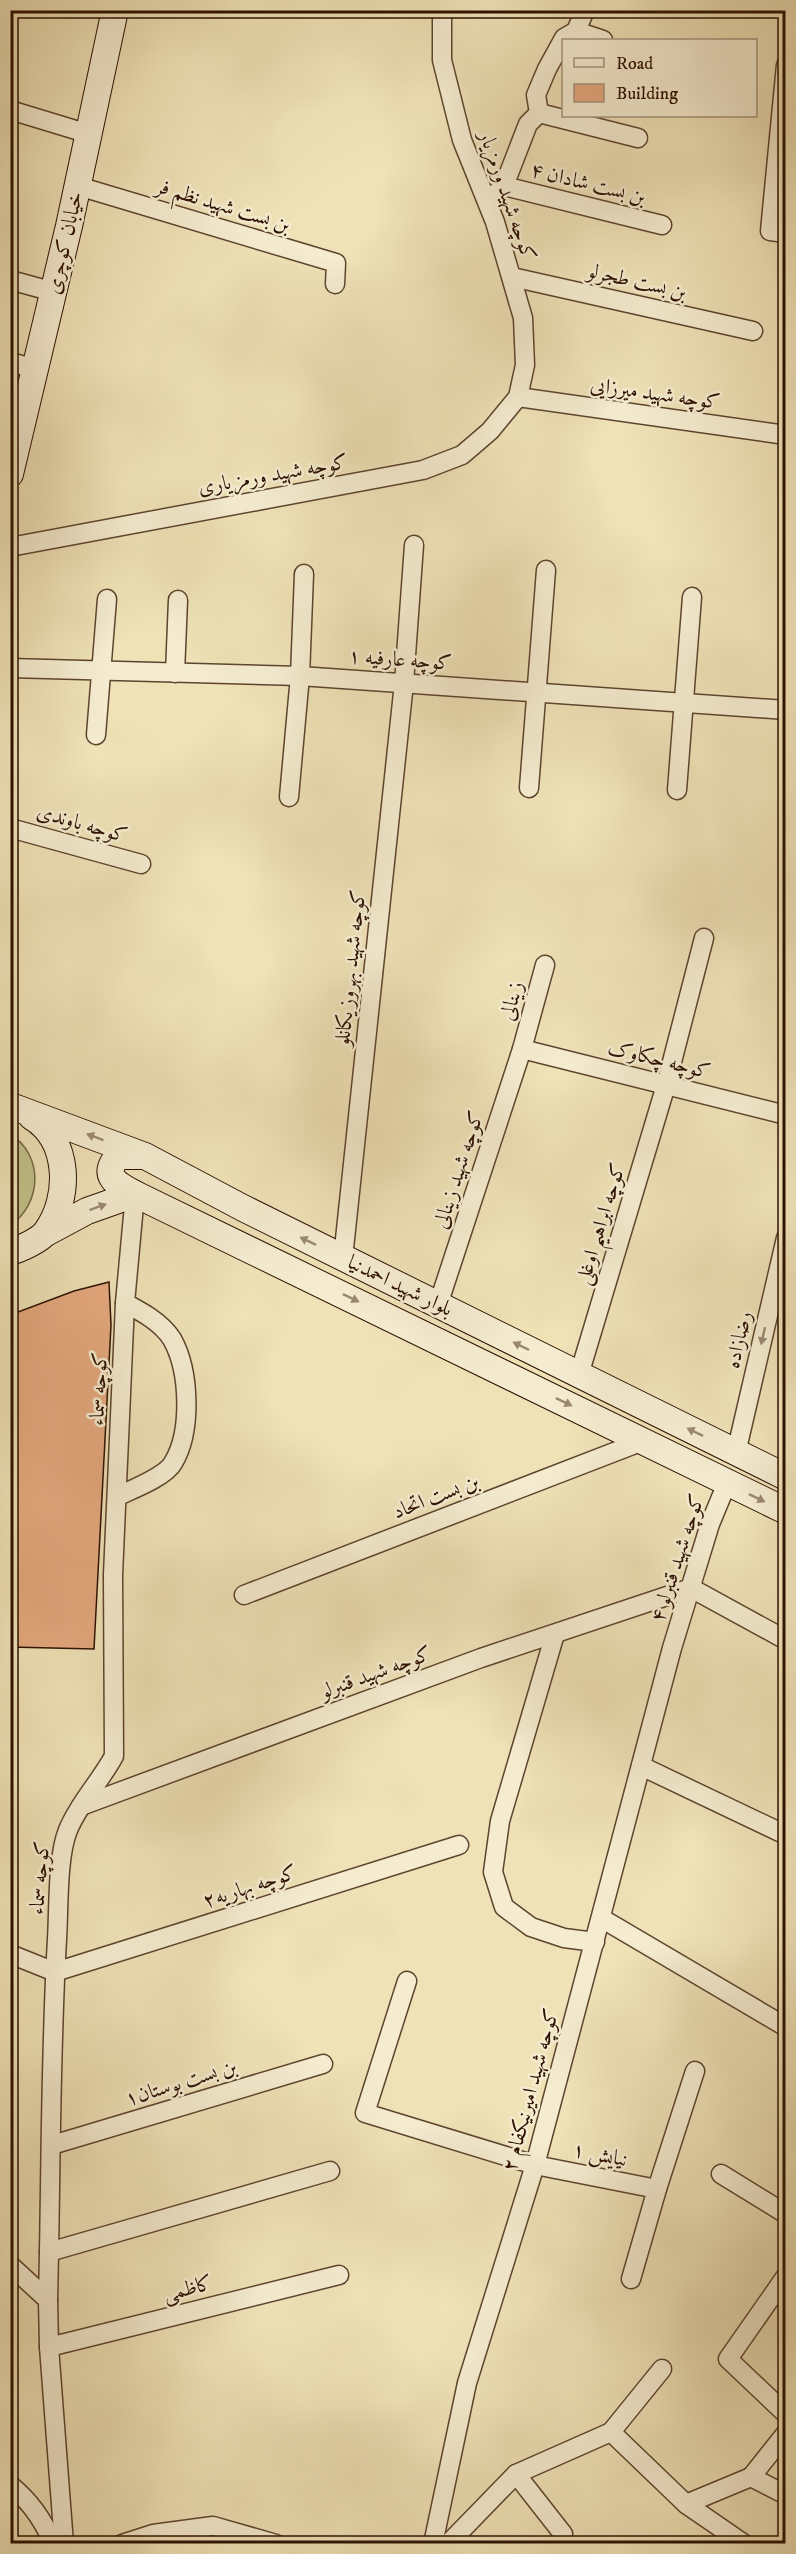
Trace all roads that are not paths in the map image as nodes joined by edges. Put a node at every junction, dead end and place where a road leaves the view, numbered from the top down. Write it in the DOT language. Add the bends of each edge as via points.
graph roads {
  1 [pos="115,10"];
  2 [pos="442,10"];
  3 [pos="585,10"];
  4 [pos="576,31"];
  5 [pos="563,39"];
  6 [pos="600,39"];
  7 [pos="562,42"];
  8 [pos="786,65"];
  9 [pos="10,110"];
  10 [pos="539,113"];
  11 [pos="89,134"];
  12 [pos="638,138"];
  13 [pos="78,186"];
  14 [pos="504,186"];
  15 [pos="487,201"];
  16 [pos="662,225"];
  17 [pos="786,233"];
  18 [pos="512,277"];
  19 [pos="10,280"];
  20 [pos="335,284"];
  21 [pos="54,292"];
  22 [pos="753,332"];
  23 [pos="10,362"];
  24 [pos="36,369"];
  25 [pos="518,397"];
  26 [pos="786,435"];
  27 [pos="10,474"];
  28 [pos="414,544"];
  29 [pos="10,547"];
  30 [pos="546,570"];
  31 [pos="304,574"];
  32 [pos="692,597"];
  33 [pos="107,599"];
  34 [pos="178,600"];
  35 [pos="10,668"];
  36 [pos="102,671"];
  37 [pos="175,673"];
  38 [pos="300,676"];
  39 [pos="404,683"];
  40 [pos="535,692"];
  41 [pos="684,702"];
  42 [pos="786,710"];
  43 [pos="96,735"];
  44 [pos="530,788"];
  45 [pos="677,790"];
  46 [pos="289,797"];
  47 [pos="10,828"];
  48 [pos="141,864"];
  49 [pos="704,938"];
  50 [pos="545,965"];
  51 [pos="522,1049"];
  52 [pos="666,1085"];
  53 [pos="11,1106"];
  54 [pos="786,1115"];
  55 [pos="146,1156"];
  56 [pos="135,1194"];
  57 [pos="46,1233"];
  58 [pos="786,1238"];
  59 [pos="10,1252"];
  60 [pos="343,1258"];
  61 [pos="125,1303"];
  62 [pos="438,1305"];
  63 [pos="579,1375"];
  64 [pos="643,1441"];
  65 [pos="736,1453"];
  66 [pos="786,1477"];
  67 [pos="727,1483"];
  68 [pos="118,1496"];
  69 [pos="786,1511"];
  70 [pos="691,1588"];
  71 [pos="244,1594"];
  72 [pos="555,1634"];
  73 [pos="786,1640"];
  74 [pos="672,1648"];
  75 [pos="641,1766"];
  76 [pos="80,1806"];
  77 [pos="786,1835"];
  78 [pos="459,1845"];
  79 [pos="601,1918"];
  80 [pos="595,1942"];
  81 [pos="10,1954"];
  82 [pos="55,1972"];
  83 [pos="407,1981"];
  84 [pos="786,2027"];
  85 [pos="323,2064"];
  86 [pos="695,2071"];
  87 [pos="52,2145"];
  88 [pos="535,2165"];
  89 [pos="330,2171"];
  90 [pos="721,2174"];
  91 [pos="657,2189"];
  92 [pos="786,2214"];
  93 [pos="49,2252"];
  94 [pos="10,2265"];
  95 [pos="339,2275"];
  96 [pos="786,2276"];
  97 [pos="631,2279"];
  98 [pos="48,2300"];
  99 [pos="48,2347"];
  100 [pos="662,2369"];
  101 [pos="786,2414"];
  102 [pos="611,2432"];
  103 [pos="786,2433"];
  104 [pos="516,2474"];
  105 [pos="751,2477"];
  106 [pos="10,2485"];
  107 [pos="786,2495"];
  108 [pos="686,2504"];
  109 [pos="563,2534"];
  110 [pos="53,2544"];
  111 [pos="64,2544"];
  112 [pos="122,2544"];
  113 [pos="276,2544"];
  114 [pos="433,2544"];
  115 [pos="448,2544"];
  116 [pos="744,2544"];
  1 -- 11 [label="main road, خیابان کوچری"];
  2 -- 15 [label="street, کوچه شهید ورمزیار" via="442,60 462,140"];
  3 -- 4 [label="street"];
  4 -- 5 [label="street"];
  4 -- 6 [label="street"];
  7 -- 10 [label="street" via="536,95"];
  8 -- 17 [label="street" via="770,231"];
  9 -- 11 [label="street"];
  10 -- 12 [label="street"];
  10 -- 14 [label="street" via="528,124"];
  11 -- 13 [label="main road, خیابان کوچری"];
  13 -- 20 [label="street, بن بست شهید نظم فر" via="336,263"];
  13 -- 21 [label="main road, خیابان کوچری"];
  14 -- 15 [label="street"];
  14 -- 16 [label="street, بن بست شادان ۴"];
  15 -- 18 [label="street, کوچه شهید ورمزیار"];
  18 -- 22 [label="street, بن بست طجرلو"];
  18 -- 25 [label="street, کوچه شهید ورمزیار" via="523,318 525,365"];
  19 -- 21 [label="street"];
  21 -- 24 [label="main road, خیابان کوچری"];
  23 -- 24 [label="street"];
  24 -- 27 [label="main road, خیابان کوچری"];
  25 -- 26 [label="street, کوچه شهید میرزایی"];
  25 -- 29 [label="street, کوچه شهید ورمزیاری" via="490,431 462,455 423,470"];
  28 -- 39 [label="street, کوچه شهید بهروز یکانلو"];
  30 -- 40 [label="street"];
  31 -- 38 [label="street"];
  32 -- 41 [label="street"];
  33 -- 36 [label="street"];
  34 -- 37 [label="street"];
  35 -- 36 [label="street, کوچه عارفیه ۱"];
  36 -- 37 [label="street, کوچه عارفیه ۱"];
  36 -- 43 [label="street"];
  37 -- 38 [label="street, کوچه عارفیه ۱"];
  38 -- 39 [label="street, کوچه عارفیه ۱"];
  38 -- 46 [label="street"];
  39 -- 40 [label="street, کوچه عارفیه ۱"];
  39 -- 60 [label="street, کوچه شهید بهروز یکانلو"];
  40 -- 41 [label="street, کوچه عارفیه ۱"];
  40 -- 44 [label="street"];
  41 -- 42 [label="street, کوچه عارفیه ۱"];
  41 -- 45 [label="street"];
  47 -- 48 [label="street, کوچه باوندی"];
  49 -- 52 [label="street, کوچه ابراهیم اوغلی"];
  50 -- 51 [label="street, زینالی"];
  51 -- 52 [label="street, کوچه چکاوک"];
  51 -- 62 [label="street, کوچه شهید زینالی"];
  52 -- 54 [label="street, کوچه چکاوک"];
  52 -- 63 [label="street, کوچه ابراهیم اوغلی"];
  55 -- 53 [label="main road, بلوار شهید احمدنیا, one-way"];
  53 -- 57 [label="main road" via="40,1122 53,1136 64,1170 62,1202"];
  55 -- 56 [label="main road, بلوار شهید احمدنیا" via="118,1156 111,1165 116,1184"];
  60 -- 55 [label="main road, بلوار شهید احمدنیا, one-way"];
  57 -- 56 [label="main road, one-way" via="87,1211"];
  56 -- 61 [label="street, کوچه سماء"];
  56 -- 64 [label="main road, بلوار شهید احمدنیا, one-way"];
  57 -- 59 [label="main road"];
  58 -- 65 [label="street, رضازاده, one-way"];
  60 -- 62 [label="main road, بلوار شهید احمدنیا"];
  61 -- 68 [label="street, کوچه سماء"];
  61 -- 68 [label="street" via="154,1319 172,1339 185,1379 185,1434 172,1465"];
  63 -- 62 [label="main road, بلوار شهید احمدنیا, one-way"];
  65 -- 63 [label="main road, بلوار شهید احمدنیا, one-way"];
  64 -- 67 [label="main road, بلوار شهید احمدنیا"];
  64 -- 71 [label="street, بن بست اتحاد"];
  65 -- 66 [label="main road, بلوار شهید احمدنیا"];
  67 -- 69 [label="main road, بلوار شهید احمدنیا, one-way"];
  67 -- 70 [label="street, کوچه شهید قنبرلو ۴"];
  68 -- 76 [label="street, کوچه سماء" via="113,1575 114,1756"];
  70 -- 72 [label="street, کوچه شهید قنبرلو"];
  70 -- 73 [label="street"];
  70 -- 74 [label="street, کوچه شهید قنبرلو ۴"];
  72 -- 76 [label="street, کوچه شهید قنبرلو"];
  72 -- 80 [label="street" via="500,1821 493,1872 504,1907 531,1927 564,1938"];
  74 -- 75 [label="street, کوچه شهید امیرنیکفام ۲"];
  75 -- 77 [label="street"];
  75 -- 79 [label="street, کوچه شهید امیرنیکفام ۲"];
  76 -- 82 [label="street, کوچه سماء" via="67,1832 63,1858"];
  78 -- 82 [label="street, کوچه بهاریه۲"];
  79 -- 80 [label="street, کوچه شهید امیرنیکفام ۲"];
  79 -- 84 [label="street"];
  80 -- 88 [label="street, کوچه شهید امیرنیکفام ۲"];
  81 -- 82 [label="street"];
  82 -- 87 [label="street, کوچه سماء"];
  83 -- 88 [label="street, نیایش ۱" via="365,2113"];
  85 -- 87 [label="street, بن بست بوستان۱"];
  86 -- 91 [label="street"];
  87 -- 93 [label="street, کوچه سماء"];
  88 -- 91 [label="street, نیایش ۱"];
  88 -- 114 [label="street, کوچه شهید امیرنیکفام ۲" via="468,2384"];
  89 -- 93 [label="street"];
  90 -- 92 [label="street"];
  91 -- 97 [label="street"];
  93 -- 98 [label="street, کوچه سماء"];
  94 -- 98 [label="street"];
  95 -- 99 [label="street, کاظمی"];
  96 -- 101 [label="street" via="728,2359"];
  98 -- 99 [label="street, کوچه سماء"];
  99 -- 111 [label="street, کوچه سماء"];
  100 -- 102 [label="street"];
  102 -- 104 [label="street"];
  102 -- 108 [label="street"];
  103 -- 105 [label="street"];
  104 -- 109 [label="street"];
  104 -- 115 [label="street"];
  105 -- 107 [label="street"];
  105 -- 108 [label="street"];
  106 -- 110 [label="street" via="46,2525"];
  108 -- 116 [label="street"];
  112 -- 113 [label="street" via="153,2534 213,2526"];
}
